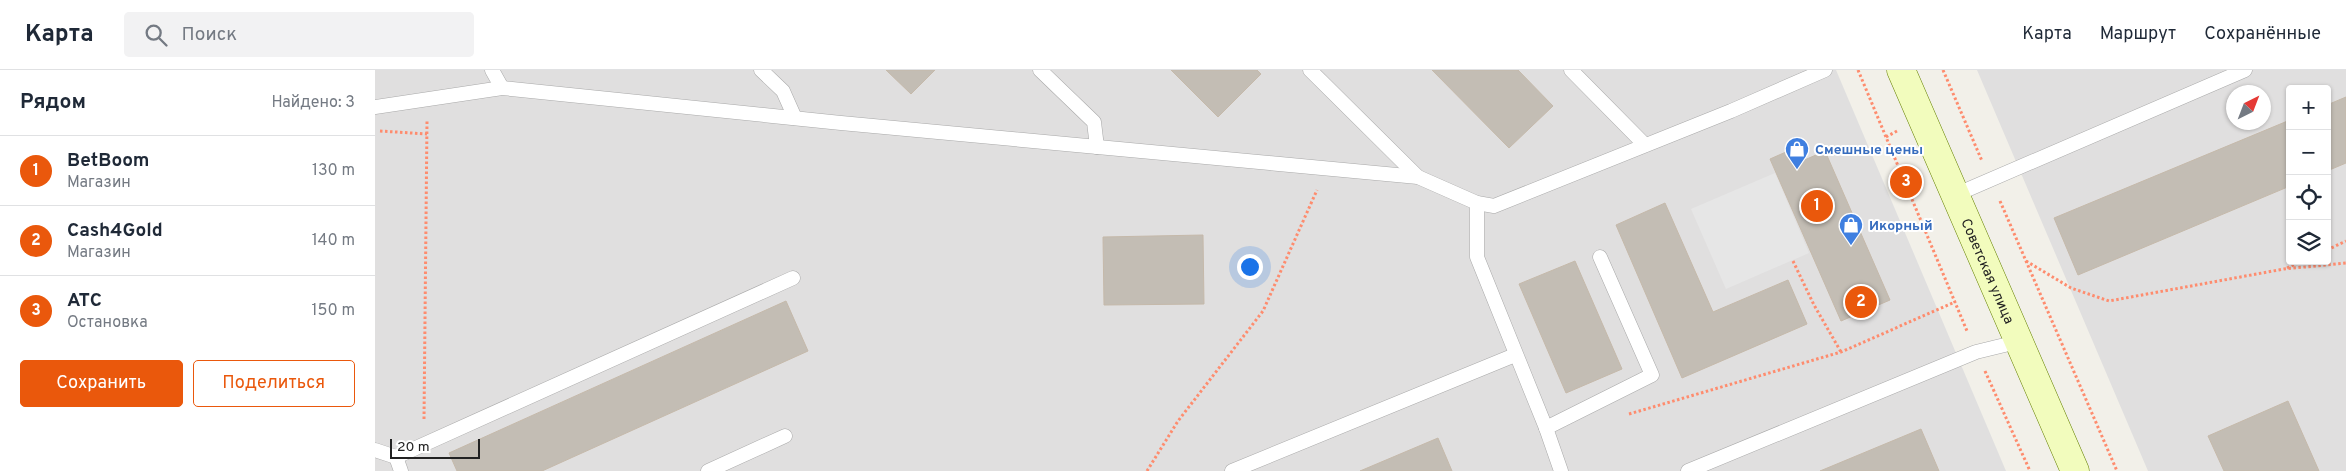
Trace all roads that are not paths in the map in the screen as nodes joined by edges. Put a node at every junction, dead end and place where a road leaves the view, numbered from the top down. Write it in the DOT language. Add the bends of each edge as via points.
graph roads {
  1 [pos="491,70"];
  2 [pos="761,70"];
  3 [pos="1040,70"];
  4 [pos="1310,70"];
  5 [pos="1571,70"];
  6 [pos="1825,70"];
  7 [pos="1901,70"];
  8 [pos="2245,70"];
  9 [pos="502,88"];
  10 [pos="375,107"];
  11 [pos="795,118"];
  12 [pos="1645,145"];
  13 [pos="1097,147"];
  14 [pos="1418,178"];
  15 [pos="1955,195"];
  16 [pos="1477,203"];
  17 [pos="1600,257"];
  18 [pos="793,278"];
  19 [pos="2017,342"];
  20 [pos="1515,355"];
  21 [pos="1546,428"];
  22 [pos="785,436"];
  23 [pos="375,450"];
  24 [pos="396,458"];
  25 [pos="401,471"];
  26 [pos="708,471"];
  27 [pos="1232,471"];
  28 [pos="1561,471"];
  29 [pos="1688,471"];
  30 [pos="2075,471"];
  1 -- 9 [label="lane"];
  2 -- 11 [label="lane" via="783,91"];
  3 -- 13 [label="lane" via="1094,122"];
  4 -- 14 [label="lane"];
  5 -- 12 [label="lane"];
  6 -- 12 [label="lane"];
  7 -- 15 [label="main road, Советская улица"];
  8 -- 15 [label="lane"];
  9 -- 10 [label="lane"];
  9 -- 11 [label="lane"];
  11 -- 13 [label="lane"];
  12 -- 16 [label="lane" via="1494,206"];
  13 -- 14 [label="lane"];
  14 -- 16 [label="lane"];
  15 -- 19 [label="main road, Советская улица"];
  16 -- 20 [label="lane" via="1477,257"];
  17 -- 21 [label="lane" via="1652,375"];
  18 -- 24 [label="lane"];
  19 -- 29 [label="lane" via="1976,352"];
  19 -- 30 [label="main road, Советская улица"];
  20 -- 21 [label="lane"];
  20 -- 27 [label="lane"];
  21 -- 28 [label="lane"];
  22 -- 26 [label="lane"];
  23 -- 24 [label="lane"];
  24 -- 25 [label="lane"];
}
